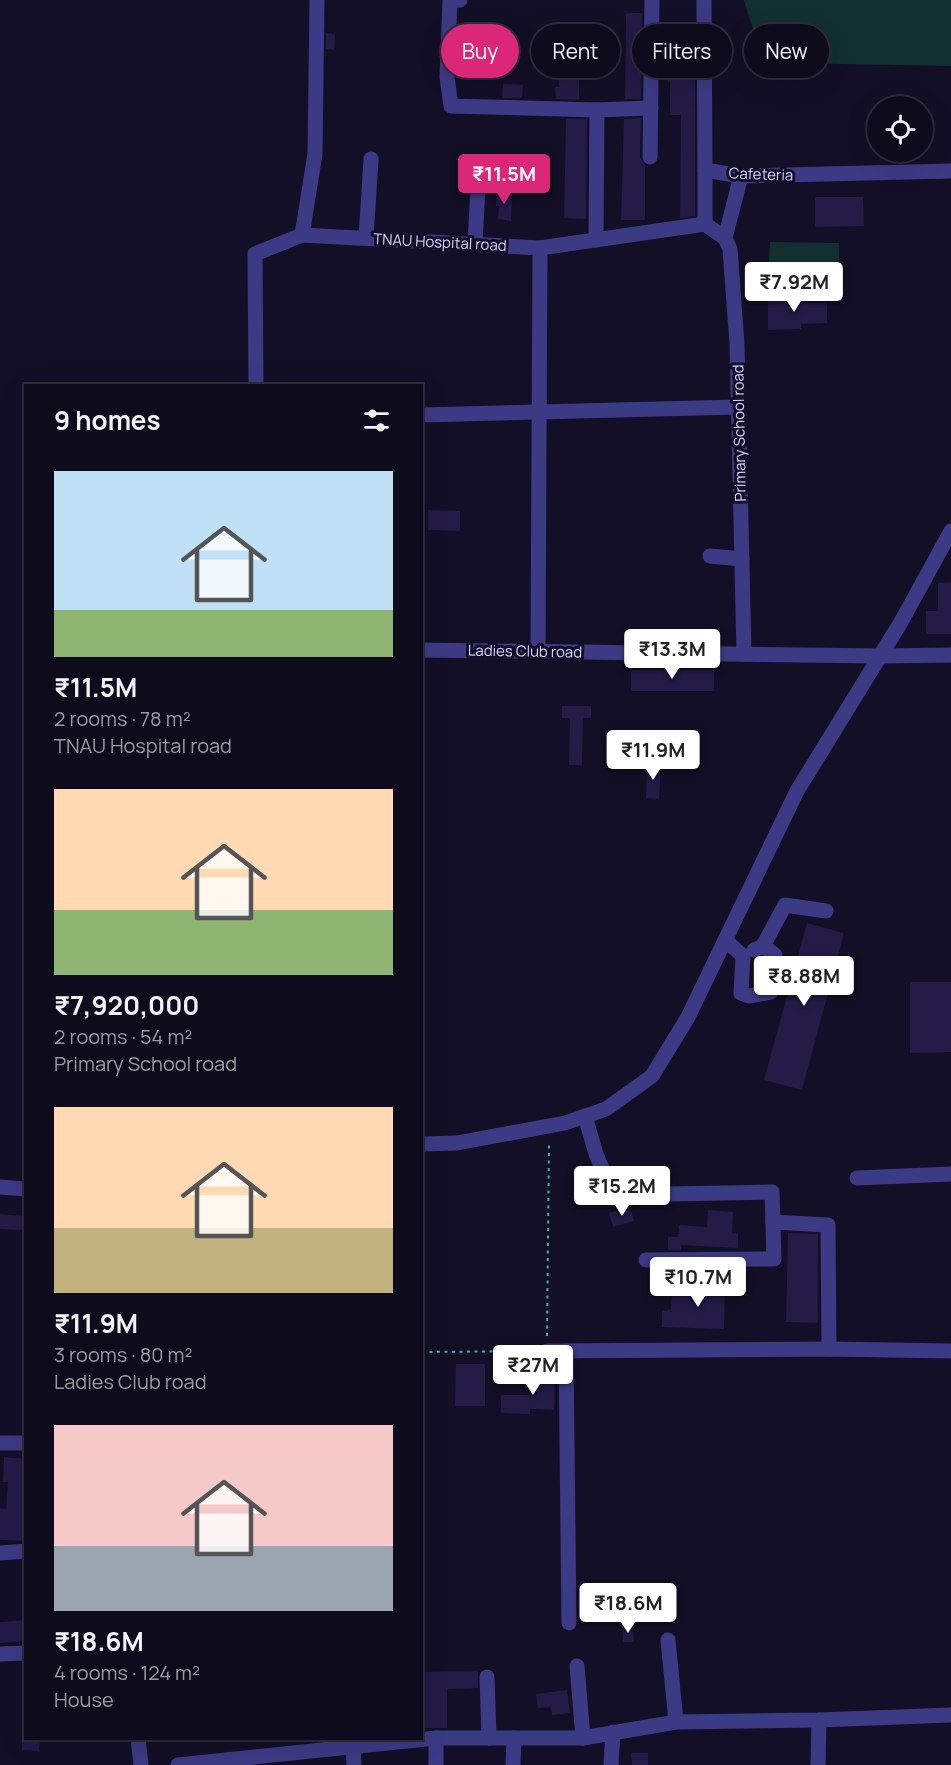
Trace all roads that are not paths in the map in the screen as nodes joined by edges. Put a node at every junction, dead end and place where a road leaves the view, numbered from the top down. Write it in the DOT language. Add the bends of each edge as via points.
graph roads {
  1 [pos="317,0"];
  2 [pos="460,0"];
  3 [pos="652,0"];
  4 [pos="704,0"];
  5 [pos="651,108"];
  6 [pos="597,110"];
  7 [pos="650,158"];
  8 [pos="371,159"];
  9 [pos="705,170"];
  10 [pos="951,171"];
  11 [pos="741,176"];
  12 [pos="478,187"];
  13 [pos="705,224"];
  14 [pos="302,235"];
  15 [pos="366,238"];
  16 [pos="725,238"];
  17 [pos="596,240"];
  18 [pos="475,244"];
  19 [pos="540,248"];
  20 [pos="256,384"];
  21 [pos="738,407"];
  22 [pos="540,412"];
  23 [pos="423,415"];
  24 [pos="951,531"];
  25 [pos="710,556"];
  26 [pos="741,559"];
  27 [pos="423,650"];
  28 [pos="538,651"];
  29 [pos="744,654"];
  30 [pos="951,655"];
  31 [pos="880,656"];
  32 [pos="826,911"];
  33 [pos="725,940"];
  34 [pos="763,946"];
  35 [pos="743,956"];
  36 [pos="585,1116"];
  37 [pos="423,1144"];
  38 [pos="951,1174"];
  39 [pos="857,1178"];
  40 [pos="0,1187"];
  41 [pos="24,1189"];
  42 [pos="773,1222"];
  43 [pos="646,1260"];
  44 [pos="829,1349"];
  45 [pos="951,1350"];
  46 [pos="547,1351"];
  47 [pos="566,1351"];
  48 [pos="0,1443"];
  49 [pos="24,1443"];
  50 [pos="24,1551"];
  51 [pos="0,1552"];
  52 [pos="569,1623"];
  53 [pos="668,1640"];
  54 [pos="24,1653"];
  55 [pos="0,1654"];
  56 [pos="577,1666"];
  57 [pos="487,1677"];
  58 [pos="951,1714"];
  59 [pos="819,1720"];
  60 [pos="676,1722"];
  61 [pos="613,1732"];
  62 [pos="436,1738"];
  63 [pos="489,1738"];
  64 [pos="514,1738"];
  65 [pos="583,1738"];
  66 [pos="423,1739"];
  67 [pos="138,1740"];
  68 [pos="418,1740"];
  69 [pos="319,1744"];
  70 [pos="353,1747"];
  71 [pos="254,1761"];
  72 [pos="141,1765"];
  73 [pos="178,1765"];
  74 [pos="354,1765"];
  75 [pos="436,1765"];
  76 [pos="513,1765"];
  77 [pos="611,1765"];
  78 [pos="818,1765"];
  1 -- 14 [label="street" via="315,154"];
  2 -- 6 [label="street" via="450,0 447,77 451,106"];
  3 -- 5 [label="street"];
  4 -- 9 [label="street"];
  5 -- 6 [label="street"];
  5 -- 7 [label="street"];
  6 -- 17 [label="street"];
  8 -- 15 [label="street"];
  9 -- 11 [label="street, Cafeteria"];
  9 -- 13 [label="street"];
  10 -- 11 [label="street, Cafeteria"];
  11 -- 16 [label="street"];
  12 -- 18 [label="street"];
  13 -- 16 [label="street"];
  13 -- 17 [label="street, TNAU Hospital road"];
  14 -- 15 [label="street, TNAU Hospital road"];
  14 -- 20 [label="street, TNAU Hospital road" via="255,254"];
  15 -- 18 [label="street, TNAU Hospital road"];
  16 -- 21 [label="street, Primary School road" via="730,249"];
  17 -- 19 [label="street, TNAU Hospital road"];
  18 -- 19 [label="street, TNAU Hospital road"];
  19 -- 22 [label="street"];
  21 -- 22 [label="street"];
  21 -- 26 [label="street, Primary School road"];
  22 -- 23 [label="street"];
  22 -- 28 [label="street"];
  24 -- 31 [label="street"];
  25 -- 26 [label="street"];
  26 -- 29 [label="street, Primary School road"];
  27 -- 28 [label="street, Ladies Club road"];
  28 -- 29 [label="street, Ladies Club road"];
  29 -- 31 [label="street, Ladies Club road"];
  30 -- 31 [label="street, Ladies Club road"];
  31 -- 33 [label="street" via="797,791"];
  32 -- 34 [label="street" via="786,905"];
  33 -- 35 [label="street"];
  33 -- 36 [label="street" via="688,1017 652,1076 606,1109"];
  34 -- 35 [label="street"];
  34 -- 35 [label="street" via="775,955 771,992 749,996 741,993"];
  36 -- 37 [label="street" via="565,1124 457,1143"];
  36 -- 42 [label="street" via="614,1195 772,1192"];
  38 -- 39 [label="street"];
  40 -- 41 [label="street"];
  42 -- 43 [label="street" via="774,1259"];
  42 -- 44 [label="street" via="828,1225"];
  44 -- 45 [label="street"];
  44 -- 47 [label="street"];
  46 -- 47 [label="street"];
  47 -- 52 [label="street"];
  48 -- 49 [label="street"];
  50 -- 51 [label="street"];
  53 -- 60 [label="street"];
  54 -- 55 [label="street"];
  56 -- 65 [label="street"];
  57 -- 63 [label="street"];
  58 -- 59 [label="street"];
  59 -- 60 [label="street"];
  59 -- 78 [label="street"];
  60 -- 61 [label="street"];
  61 -- 65 [label="street"];
  61 -- 77 [label="street"];
  62 -- 63 [label="street"];
  62 -- 66 [label="street"];
  62 -- 75 [label="street"];
  63 -- 64 [label="street"];
  64 -- 65 [label="street"];
  64 -- 76 [label="street"];
  67 -- 72 [label="street"];
  68 -- 70 [label="street"];
  69 -- 70 [label="street"];
  69 -- 71 [label="street"];
  70 -- 74 [label="street"];
  71 -- 73 [label="street"];
}
